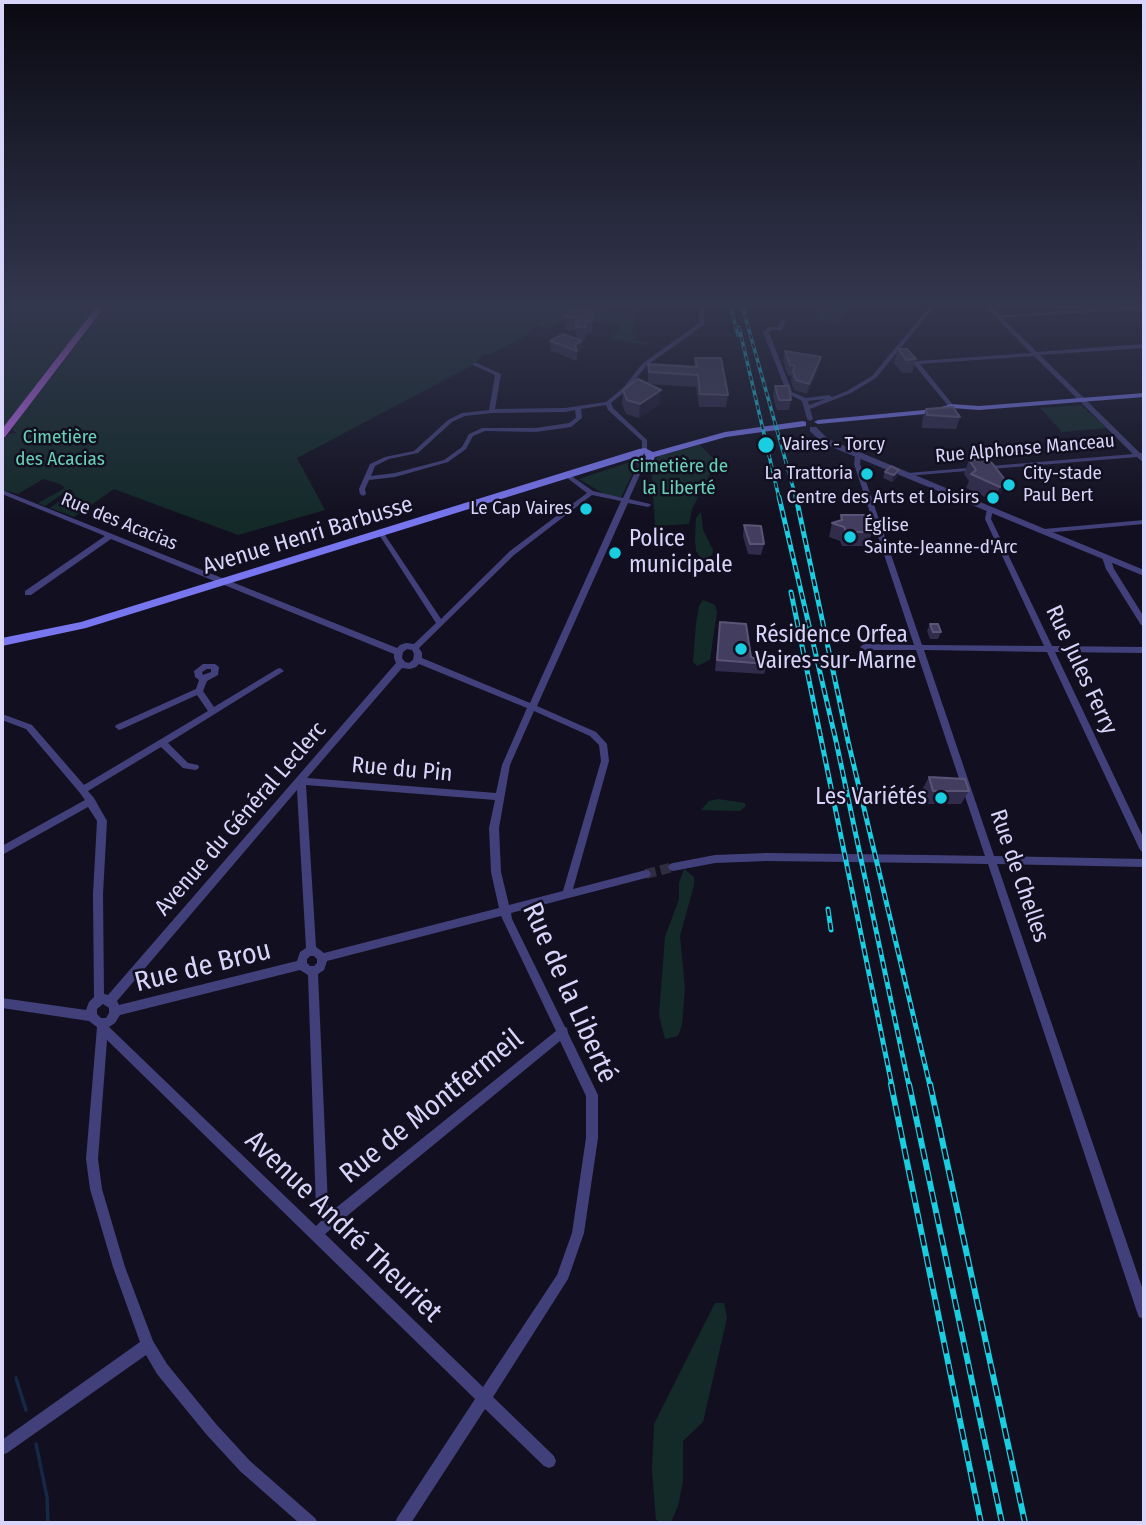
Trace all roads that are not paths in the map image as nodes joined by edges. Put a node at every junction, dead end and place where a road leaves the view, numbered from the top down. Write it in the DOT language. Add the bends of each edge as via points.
graph roads {
  1 [pos="47,376"];
  2 [pos="498,376"];
  3 [pos="635,376"];
  4 [pos="784,376"];
  5 [pos="873,376"];
  6 [pos="927,376"];
  7 [pos="1058,376"];
  8 [pos="633,390"];
  9 [pos="1144,395"];
  10 [pos="834,397"];
  11 [pos="805,400"];
  12 [pos="1082,400"];
  13 [pos="608,403"];
  14 [pos="951,406"];
  15 [pos="807,408"];
  16 [pos="578,409"];
  17 [pos="492,411"];
  18 [pos="618,412"];
  19 [pos="811,424"];
  20 [pos="3,434"];
  21 [pos="410,454"];
  22 [pos="858,455"];
  23 [pos="1141,455"];
  24 [pos="642,456"];
  25 [pos="1144,461"];
  26 [pos="421,465"];
  27 [pos="908,475"];
  28 [pos="568,476"];
  29 [pos="367,478"];
  30 [pos="2,492"];
  31 [pos="591,493"];
  32 [pos="363,494"];
  33 [pos="624,502"];
  34 [pos="648,505"];
  35 [pos="990,509"];
  36 [pos="1144,522"];
  37 [pos="1044,531"];
  38 [pos="381,533"];
  39 [pos="110,536"];
  40 [pos="1106,557"];
  41 [pos="1144,573"];
  42 [pos="225,582"];
  43 [pos="27,593"];
  44 [pos="439,622"];
  45 [pos="1144,623"];
  46 [pos="2,642"];
  47 [pos="864,646"];
  48 [pos="919,647"];
  49 [pos="415,648"];
  50 [pos="1050,649"];
  51 [pos="1144,650"];
  52 [pos="398,652"];
  53 [pos="418,660"];
  54 [pos="401,663"];
  55 [pos="280,671"];
  56 [pos="204,679"];
  57 [pos="199,691"];
  58 [pos="532,706"];
  59 [pos="212,711"];
  60 [pos="2,717"];
  61 [pos="119,727"];
  62 [pos="162,743"];
  63 [pos="195,767"];
  64 [pos="302,781"];
  65 [pos="83,790"];
  66 [pos="498,797"];
  67 [pos="91,802"];
  68 [pos="1144,848"];
  69 [pos="2,850"];
  70 [pos="767,857"];
  71 [pos="926,859"];
  72 [pos="991,861"];
  73 [pos="1144,863"];
  74 [pos="673,867"];
  75 [pos="646,874"];
  76 [pos="567,893"];
  77 [pos="504,908"];
  78 [pos="311,952"];
  79 [pos="322,958"];
  80 [pos="301,965"];
  81 [pos="313,970"];
  82 [pos="99,1002"];
  83 [pos="2,1003"];
  84 [pos="114,1005"];
  85 [pos="90,1016"];
  86 [pos="103,1025"];
  87 [pos="563,1032"];
  88 [pos="331,1220"];
  89 [pos="316,1234"];
  90 [pos="1144,1312"];
  91 [pos="148,1345"];
  92 [pos="484,1398"];
  93 [pos="2,1448"];
  94 [pos="549,1461"];
  95 [pos="310,1523"];
  96 [pos="402,1523"];
  1 -- 20 [label="main road"];
  2 -- 17 [label="street"];
  3 -- 13 [label="street"];
  4 -- 11 [label="street" via="791,394"];
  5 -- 10 [label="street"];
  6 -- 14 [label="street"];
  7 -- 12 [label="street"];
  8 -- 18 [label="street" via="617,401"];
  9 -- 12 [label="main road, Avenue Henri Barbusse"];
  10 -- 11 [label="street"];
  10 -- 15 [label="street"];
  11 -- 15 [label="street"];
  12 -- 14 [label="main road, Avenue Henri Barbusse"];
  12 -- 23 [label="street"];
  13 -- 16 [label="street"];
  13 -- 18 [label="street"];
  14 -- 19 [label="main road, Avenue Henri Barbusse"];
  15 -- 19 [label="street"];
  16 -- 17 [label="street"];
  16 -- 26 [label="street" via="579,418 565,426 478,431 455,456"];
  17 -- 21 [label="street" via="456,417 427,446"];
  18 -- 24 [label="street" via="645,441"];
  19 -- 22 [label="street" via="821,439"];
  19 -- 24 [label="main road, Avenue Henri Barbusse" via="740,433"];
  21 -- 26 [label="street"];
  21 -- 29 [label="street" via="377,462 369,468"];
  22 -- 27 [label="street"];
  22 -- 48 [label="street, Rue de Chelles" via="856,464"];
  23 -- 25 [label="street"];
  23 -- 27 [label="street, Rue Alphonse Manceau"];
  24 -- 28 [label="main road, Avenue Henri Barbusse"];
  24 -- 33 [label="street, Rue de la Liberté"];
  26 -- 29 [label="street" via="396,475"];
  27 -- 35 [label="street"];
  28 -- 31 [label="street"];
  28 -- 38 [label="main road, Avenue Henri Barbusse"];
  29 -- 32 [label="street"];
  30 -- 39 [label="street, Rue des Acacias"];
  31 -- 33 [label="street"];
  31 -- 44 [label="street" via="512,553"];
  33 -- 34 [label="street"];
  33 -- 58 [label="street, Rue de la Liberté"];
  35 -- 37 [label="street"];
  35 -- 50 [label="street, Rue Jules Ferry" via="988,519"];
  36 -- 37 [label="street"];
  37 -- 40 [label="street"];
  38 -- 42 [label="main road, Avenue Henri Barbusse"];
  38 -- 44 [label="street"];
  39 -- 42 [label="street, Rue des Acacias"];
  39 -- 43 [label="street"];
  40 -- 41 [label="street"];
  40 -- 45 [label="street"];
  42 -- 46 [label="main road, Avenue Henri Barbusse" via="58,632"];
  42 -- 52 [label="street, Rue des Acacias"];
  44 -- 49 [label="street"];
  47 -- 48 [label="street"];
  48 -- 50 [label="street"];
  48 -- 72 [label="street, Rue de Chelles"];
  49 -- 52 [label="street"];
  49 -- 53 [label="street" via="420,652"];
  50 -- 51 [label="street"];
  50 -- 68 [label="street, Rue Jules Ferry"];
  52 -- 54 [label="street"];
  53 -- 54 [label="street"];
  53 -- 58 [label="street"];
  54 -- 64 [label="street, Avenue du Général Leclerc"];
  55 -- 59 [label="street"];
  56 -- 57 [label="street"];
  57 -- 59 [label="street"];
  57 -- 61 [label="street"];
  58 -- 66 [label="street, Rue de la Liberté" via="506,765"];
  58 -- 76 [label="street" via="593,734 605,748 606,761"];
  59 -- 62 [label="street"];
  60 -- 65 [label="street" via="26,725"];
  62 -- 63 [label="street" via="186,766"];
  62 -- 65 [label="street"];
  64 -- 66 [label="street, Rue du Pin"];
  64 -- 78 [label="street"];
  64 -- 84 [label="street, Avenue du Général Leclerc"];
  65 -- 67 [label="street"];
  66 -- 77 [label="street, Rue de la Liberté" via="494,853"];
  67 -- 69 [label="street"];
  67 -- 82 [label="street" via="102,821"];
  70 -- 71 [label="street"];
  70 -- 74 [label="street" via="715,859"];
  71 -- 72 [label="street"];
  72 -- 73 [label="street"];
  72 -- 90 [label="street, Rue de Chelles"];
  75 -- 76 [label="street"];
  76 -- 77 [label="street"];
  77 -- 79 [label="street"];
  77 -- 87 [label="street, Rue de la Liberté"];
  78 -- 79 [label="street"];
  78 -- 80 [label="street"];
  79 -- 81 [label="street"];
  80 -- 81 [label="street"];
  80 -- 84 [label="street, Rue de Brou"];
  81 -- 88 [label="street" via="322,1208"];
  82 -- 84 [label="street, Rue de Brou"];
  82 -- 85 [label="street"];
  83 -- 85 [label="street, Avenue André Theuriet"];
  84 -- 86 [label="street, Avenue du Général Leclerc"];
  85 -- 86 [label="street, Avenue André Theuriet"];
  86 -- 89 [label="street, Avenue André Theuriet"];
  86 -- 91 [label="street" via="92,1159 96,1189"];
  87 -- 88 [label="street, Rue de Montfermeil"];
  87 -- 92 [label="street, Rue de la Liberté" via="589,1083 593,1104 579,1233 562,1279"];
  88 -- 89 [label="street, Rue de Montfermeil"];
  89 -- 92 [label="street, Avenue André Theuriet"];
  91 -- 93 [label="street"];
  91 -- 95 [label="street" via="211,1429"];
  92 -- 94 [label="street, Avenue André Theuriet"];
  92 -- 96 [label="street, Rue de la Liberté"];
}
